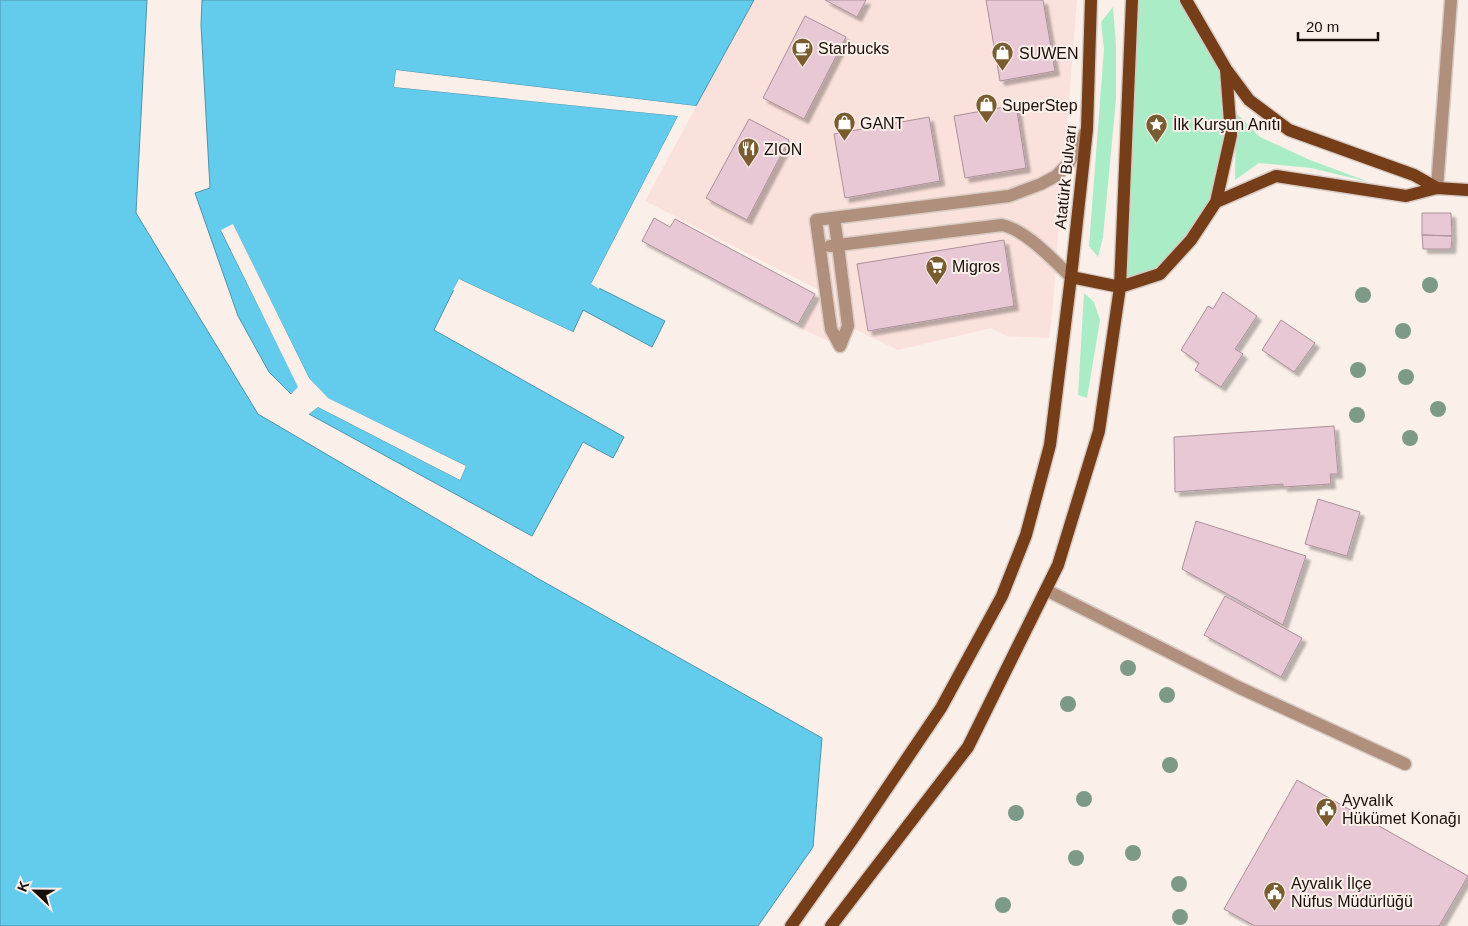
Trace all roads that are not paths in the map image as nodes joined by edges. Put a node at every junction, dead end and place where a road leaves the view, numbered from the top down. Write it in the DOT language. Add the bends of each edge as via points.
graph roads {
  1 [pos="1091,0"];
  2 [pos="1132,0"];
  3 [pos="1186,0"];
  4 [pos="1451,0"];
  5 [pos="1226,70"];
  6 [pos="1087,129"];
  7 [pos="1437,188"];
  8 [pos="1468,190"];
  9 [pos="1216,202"];
  10 [pos="834,218"];
  11 [pos="838,246"];
  12 [pos="820,248"];
  13 [pos="1071,277"];
  14 [pos="1120,287"];
  15 [pos="1046,590"];
  16 [pos="1405,764"];
  17 [pos="791,926"];
  18 [pos="831,926"];
  1 -- 6 [label="main road, Atatürk Bulvarı"];
  2 -- 14 [label="main road"];
  3 -- 5 [label="main road"];
  4 -- 7 [label="street"];
  5 -- 7 [label="main road" via="1249,100 1289,130 1414,175"];
  5 -- 9 [label="main road" via="1231,135"];
  6 -- 10 [label="street" via="1069,163 1056,176 1009,196"];
  6 -- 13 [label="main road, Atatürk Bulvarı"];
  7 -- 8 [label="main road"];
  7 -- 9 [label="main road" via="1406,196 1276,176"];
  9 -- 14 [label="main road" via="1190,240 1160,274"];
  10 -- 11 [label="street"];
  10 -- 12 [label="street" via="816,220"];
  11 -- 12 [label="street"];
  11 -- 12 [label="street" via="848,326 840,346 831,329"];
  11 -- 13 [label="street" via="1002,225 1026,237"];
  13 -- 14 [label="main road"];
  13 -- 17 [label="main road, Atatürk Bulvarı" via="1050,445 1026,535 1002,596 941,708"];
  14 -- 15 [label="main road" via="1099,431 1058,565"];
  15 -- 16 [label="street" via="1240,688"];
  15 -- 18 [label="main road" via="968,747"];
}
